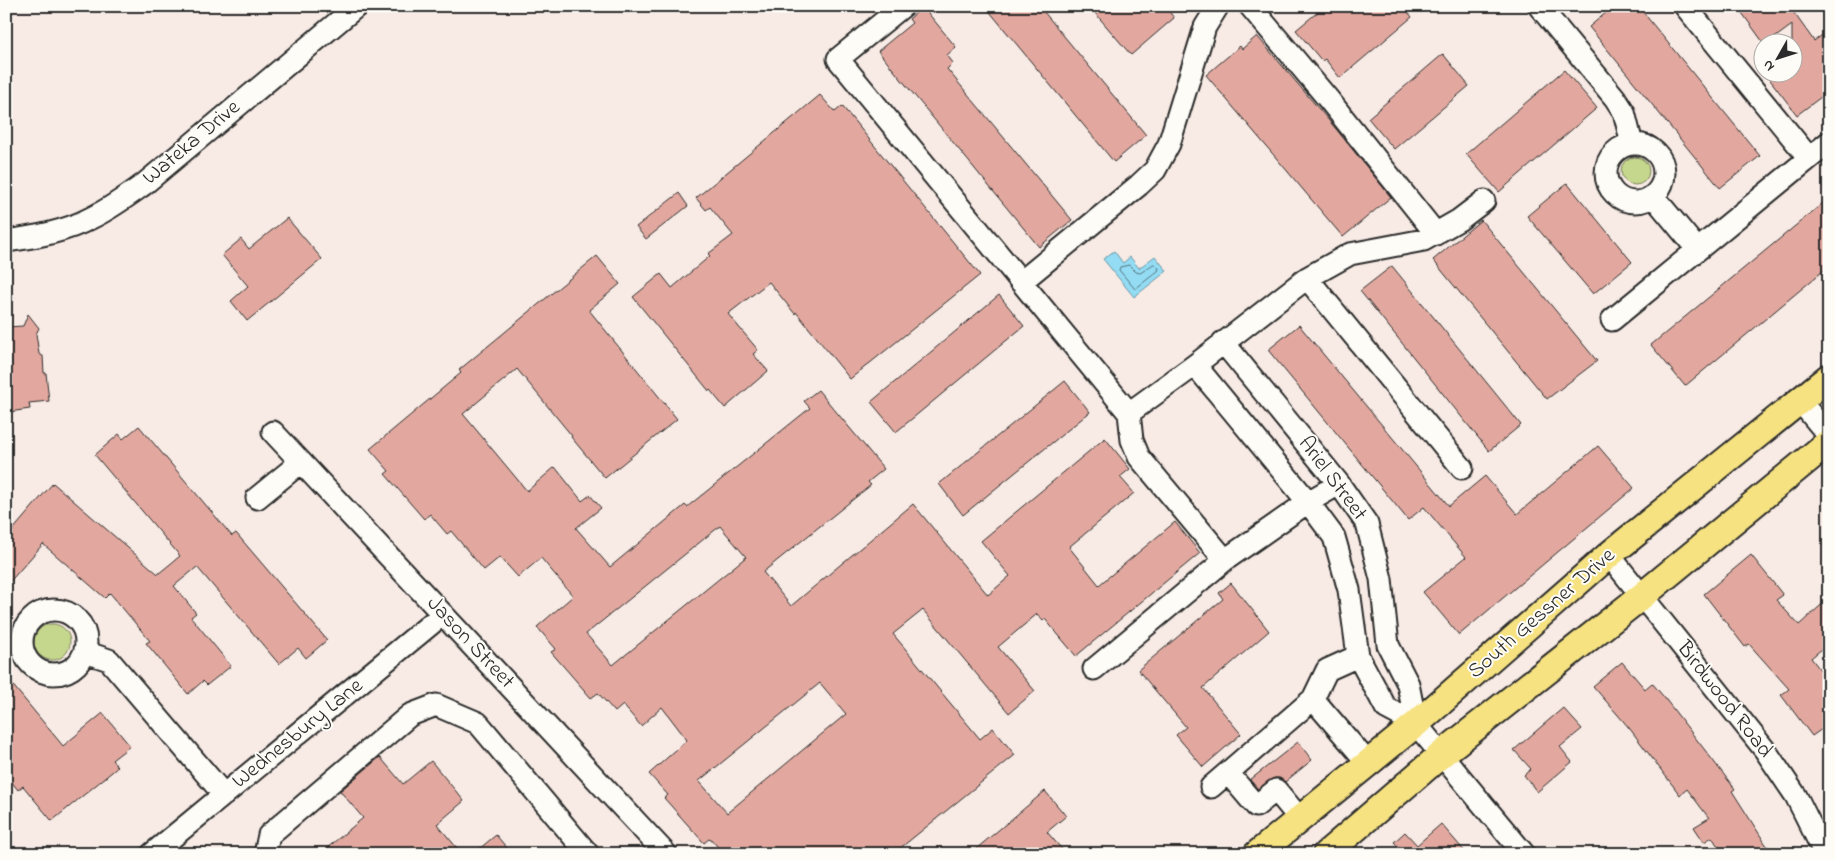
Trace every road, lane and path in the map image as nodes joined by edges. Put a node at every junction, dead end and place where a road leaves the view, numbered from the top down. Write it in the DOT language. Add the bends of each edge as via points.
graph roads {
  1 [pos="357,6"];
  2 [pos="902,6"];
  3 [pos="1218,6"];
  4 [pos="1250,6"];
  5 [pos="1539,6"];
  6 [pos="1685,6"];
  7 [pos="1829,142"];
  8 [pos="1632,144"];
  9 [pos="1808,158"];
  10 [pos="1653,196"];
  11 [pos="1484,201"];
  12 [pos="1436,234"];
  13 [pos="6,241"];
  14 [pos="1697,248"];
  15 [pos="1307,278"];
  16 [pos="1021,282"];
  17 [pos="1612,320"];
  18 [pos="1223,342"];
  19 [pos="1195,365"];
  20 [pos="1829,377"];
  21 [pos="1800,401"];
  22 [pos="1129,413"];
  23 [pos="273,432"];
  24 [pos="1829,436"];
  25 [pos="1829,442"];
  26 [pos="301,462"];
  27 [pos="1462,468"];
  28 [pos="1339,484"];
  29 [pos="257,498"];
  30 [pos="1308,502"];
  31 [pos="1609,555"];
  32 [pos="1225,560"];
  33 [pos="1642,596"];
  34 [pos="443,614"];
  35 [pos="85,652"];
  36 [pos="1358,656"];
  37 [pos="1094,669"];
  38 [pos="1313,699"];
  39 [pos="1416,724"];
  40 [pos="1442,754"];
  41 [pos="1368,763"];
  42 [pos="1228,773"];
  43 [pos="1211,787"];
  44 [pos="224,795"];
  45 [pos="1300,819"];
  46 [pos="152,854"];
  47 [pos="265,854"];
  48 [pos="588,854"];
  49 [pos="666,854"];
  50 [pos="1256,854"];
  51 [pos="1326,854"];
  52 [pos="1524,854"];
  53 [pos="1826,854"];
  1 -- 13 [label="street, Wateka Drive" via="119,202 90,219 55,232"];
  2 -- 16 [label="street" via="838,59"];
  3 -- 16 [label="street" via="1206,27 1168,144 1155,170"];
  4 -- 12 [label="street"];
  5 -- 8 [label="street" via="1615,98 1624,112"];
  6 -- 9 [label="street"];
  7 -- 9 [label="street"];
  8 -- 10 [label="street" via="1650,148 1663,162 1664,181"];
  8 -- 10 [label="street" via="1614,152 1609,160 1606,170 1610,189 1626,201 1645,201"];
  9 -- 14 [label="street"];
  10 -- 14 [label="street"];
  11 -- 12 [label="street"];
  12 -- 15 [label="street" via="1424,240 1350,254"];
  14 -- 17 [label="street"];
  15 -- 18 [label="street"];
  15 -- 27 [label="street"];
  16 -- 22 [label="street"];
  18 -- 19 [label="street"];
  18 -- 28 [label="street, Ariel Street"];
  19 -- 22 [label="street"];
  19 -- 30 [label="street, Ariel Street"];
  20 -- 21 [label="main road, South Gessner Drive"];
  21 -- 24 [label="street"];
  21 -- 31 [label="main road, South Gessner Drive"];
  22 -- 32 [label="street" via="1132,440 1139,457"];
  23 -- 26 [label="street, Jason Street"];
  25 -- 33 [label="main road, South Gessner Drive"];
  26 -- 29 [label="street"];
  26 -- 34 [label="street, Jason Street"];
  28 -- 30 [label="street"];
  28 -- 39 [label="street, Ariel Street" via="1367,524 1381,580 1388,645 1408,684"];
  30 -- 32 [label="street"];
  30 -- 36 [label="street, Ariel Street" via="1334,537 1349,590"];
  31 -- 33 [label="street, Birdwood Road"];
  31 -- 39 [label="main road, South Gessner Drive"];
  32 -- 37 [label="street"];
  33 -- 40 [label="main road, South Gessner Drive"];
  33 -- 53 [label="street, Birdwood Road" via="1766,750 1796,796"];
  34 -- 44 [label="street, Wednesbury Lane"];
  34 -- 49 [label="street, Jason Street"];
  35 -- 44 [label="street" via="109,660"];
  36 -- 38 [label="street" via="1327,670"];
  36 -- 39 [label="street, Ariel Street" via="1386,708"];
  38 -- 41 [label="street"];
  38 -- 42 [label="street"];
  39 -- 40 [label="street, Ariel Street"];
  39 -- 41 [label="main road, South Gessner Drive"];
  40 -- 51 [label="main road, South Gessner Drive"];
  40 -- 52 [label="street, Ariel Street"];
  41 -- 45 [label="main road, South Gessner Drive"];
  42 -- 43 [label="street"];
  42 -- 45 [label="street" via="1256,806 1276,790"];
  44 -- 46 [label="street, Wednesbury Lane"];
  45 -- 50 [label="main road, South Gessner Drive"];
  47 -- 48 [label="street" via="269,835 410,716 436,706 478,723"];
}
